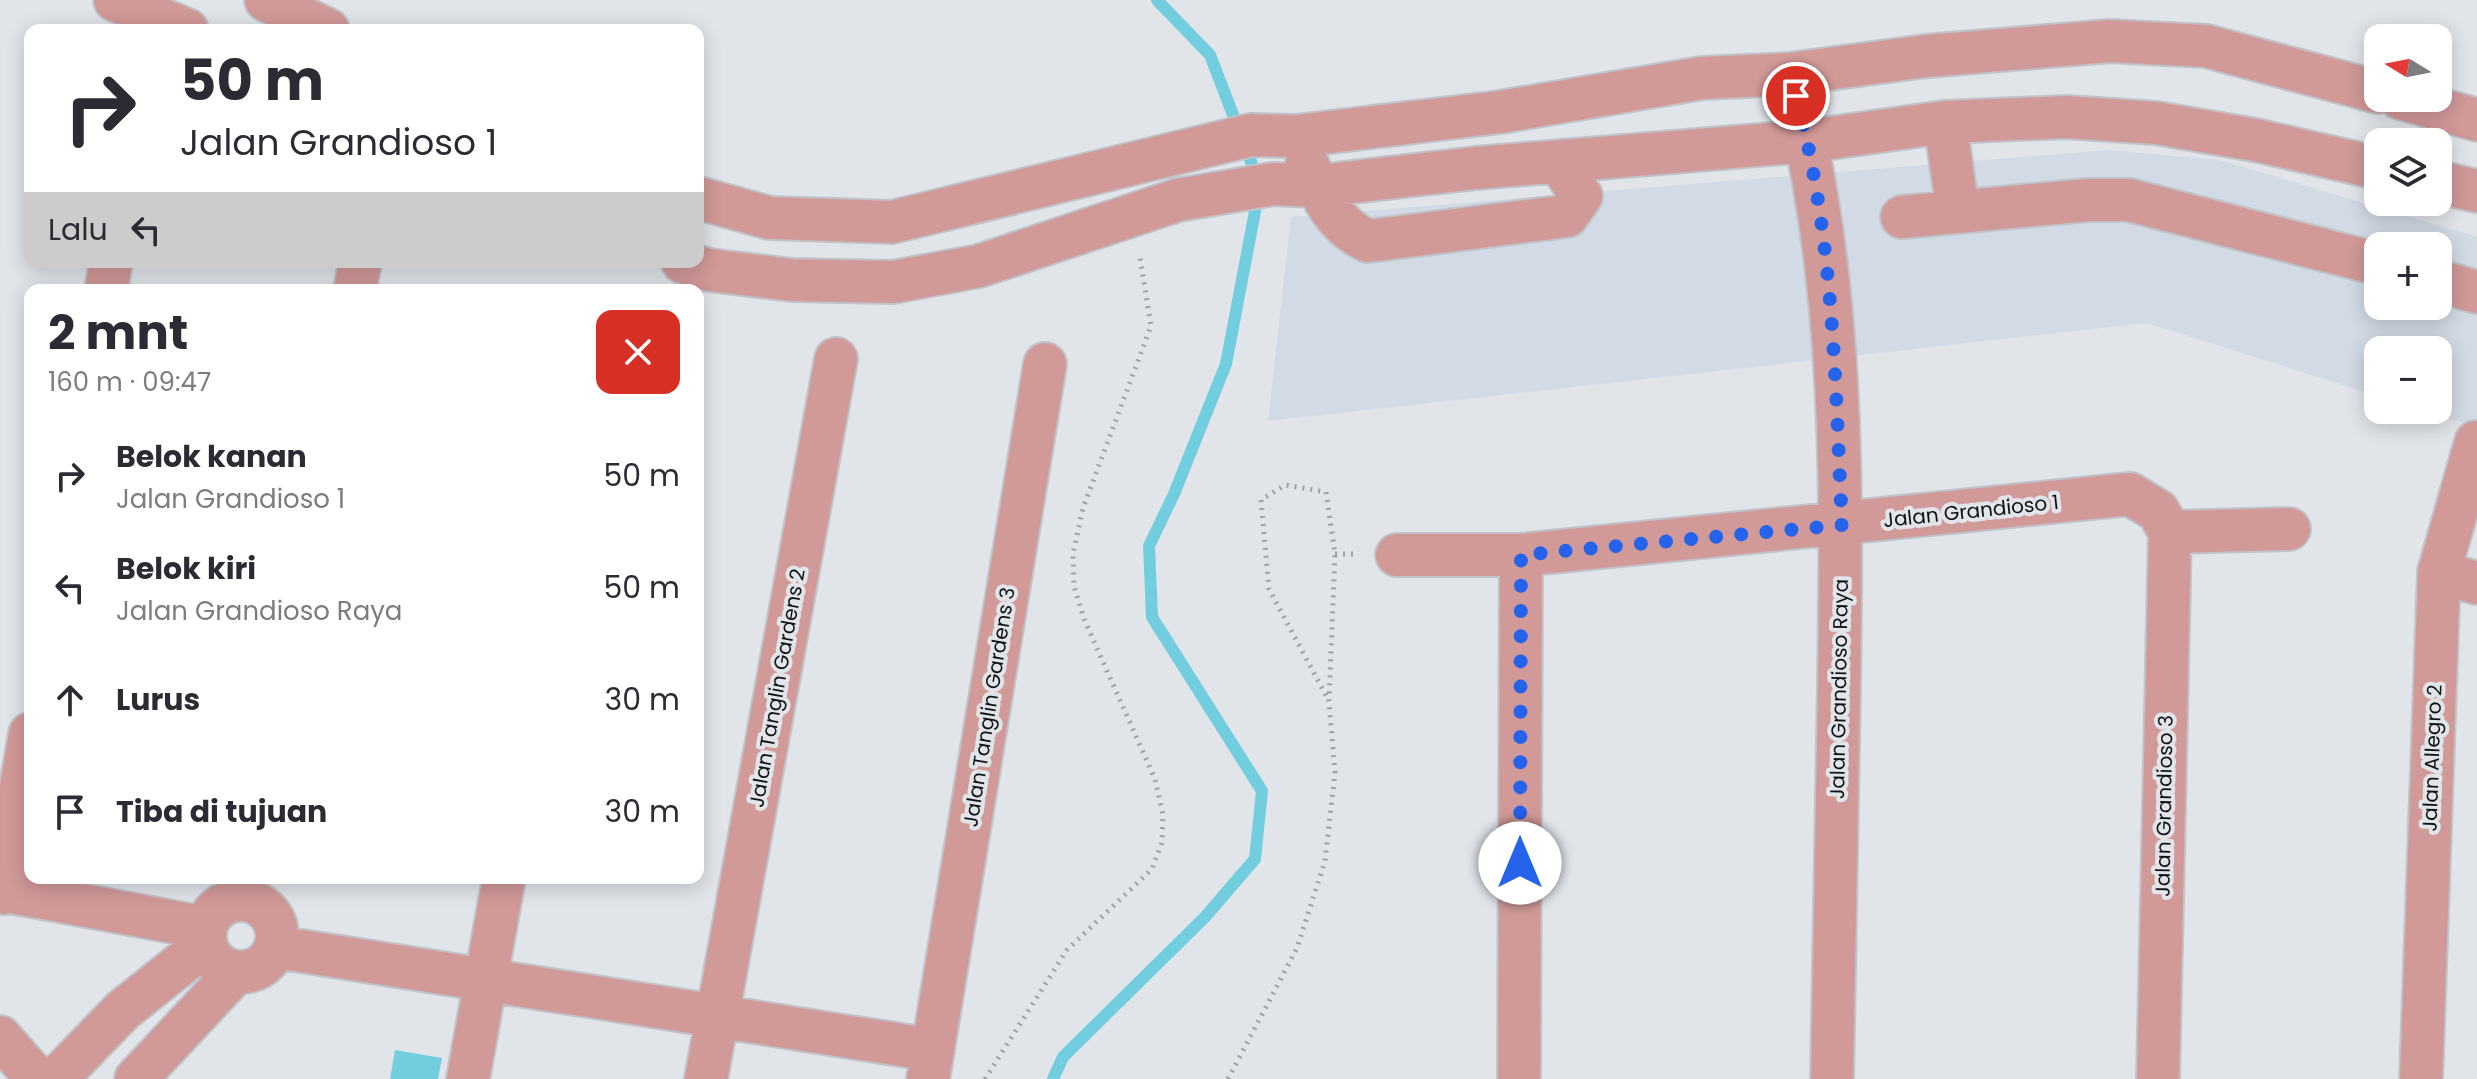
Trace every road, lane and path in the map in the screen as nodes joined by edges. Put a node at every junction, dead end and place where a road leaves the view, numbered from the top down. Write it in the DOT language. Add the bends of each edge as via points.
graph roads {
  1 [pos="115,0"];
  2 [pos="266,0"];
  3 [pos="173,24"];
  4 [pos="316,24"];
  5 [pos="1790,74"];
  6 [pos="2364,88"];
  7 [pos="2449,112"];
  8 [pos="2477,120"];
  9 [pos="1945,122"];
  10 [pos="1296,136"];
  11 [pos="1808,141"];
  12 [pos="1561,164"];
  13 [pos="2364,165"];
  14 [pos="2452,185"];
  15 [pos="1317,186"];
  16 [pos="2477,191"];
  17 [pos="704,200"];
  18 [pos="1958,211"];
  19 [pos="1133,217"];
  20 [pos="1902,217"];
  21 [pos="2364,260"];
  22 [pos="702,268"];
  23 [pos="2452,285"];
  24 [pos="2477,292"];
  25 [pos="836,359"];
  26 [pos="1045,364"];
  27 [pos="2476,442"];
  28 [pos="1842,525"];
  29 [pos="2289,529"];
  30 [pos="2170,532"];
  31 [pos="1397,555"];
  32 [pos="1521,555"];
  33 [pos="2458,577"];
  34 [pos="1329,701"];
  35 [pos="24,767"];
  36 [pos="503,884"];
  37 [pos="248,889"];
  38 [pos="1,892"];
  39 [pos="276,947"];
  40 [pos="216,948"];
  41 [pos="486,980"];
  42 [pos="718,1016"];
  43 [pos="0,1037"];
  44 [pos="931,1064"];
  45 [pos="37,1079"];
  46 [pos="56,1079"];
  47 [pos="136,1079"];
  48 [pos="468,1079"];
  49 [pos="706,1079"];
  50 [pos="985,1079"];
  51 [pos="1228,1079"];
  52 [pos="1519,1079"];
  53 [pos="1832,1079"];
  54 [pos="2158,1079"];
  55 [pos="2421,1079"];
  1 -- 3 [label="street"];
  2 -- 4 [label="street"];
  5 -- 6 [label="street" via="2110,41 2206,46"];
  5 -- 10 [label="street" via="1702,78 1500,112"];
  5 -- 11 [label="street, Jalan Grandioso Raya"];
  7 -- 8 [label="street"];
  9 -- 11 [label="street"];
  9 -- 13 [label="street" via="2066,117 2156,123"];
  9 -- 18 [label="street"];
  10 -- 15 [label="street"];
  10 -- 17 [label="street" via="1251,135 892,222 770,218"];
  11 -- 12 [label="street"];
  11 -- 28 [label="street, Jalan Grandioso Raya" via="1831,299"];
  12 -- 15 [label="street"];
  12 -- 15 [label="street" via="1581,196 1567,216 1368,241 1348,232"];
  14 -- 16 [label="street"];
  15 -- 19 [label="street" via="1273,184 1178,200"];
  18 -- 20 [label="street"];
  18 -- 21 [label="street" via="2129,200"];
  19 -- 22 [label="street" via="979,266 893,282 792,280"];
  19 -- 50 [label="path" via="1151,326 1083,508 1073,554 1074,586 1155,779 1162,842 1152,869 1067,950"];
  23 -- 24 [label="street"];
  25 -- 42 [label="street, Jalan Tanglin Gardens 2"];
  26 -- 44 [label="street, Jalan Tanglin Gardens 3"];
  27 -- 33 [label="street, Jalan Allegro 2"];
  28 -- 30 [label="street, Jalan Grandioso 1" via="2130,494 2158,511"];
  28 -- 32 [label="street, Jalan Grandioso 1"];
  28 -- 53 [label="street, Jalan Grandioso Raya"];
  29 -- 30 [label="street"];
  30 -- 54 [label="street, Jalan Grandioso 3"];
  31 -- 32 [label="street, Jalan Grandioso 1"];
  32 -- 52 [label="street"];
  33 -- 55 [label="street, Jalan Allegro 2"];
  34 -- 34 [label="path" via="1269,589 1261,500 1285,485 1326,492 1335,554"];
  34 -- 51 [label="path" via="1335,773 1325,861 1297,948"];
  35 -- 38 [label="street"];
  36 -- 41 [label="street"];
  37 -- 39 [label="street" via="273,919"];
  37 -- 40 [label="street" via="213,913"];
  38 -- 40 [label="street"];
  39 -- 40 [label="street" via="259,969"];
  39 -- 41 [label="street"];
  40 -- 46 [label="street" via="123,1010"];
  40 -- 47 [label="street"];
  41 -- 42 [label="street"];
  41 -- 48 [label="street"];
  42 -- 44 [label="street"];
  42 -- 49 [label="street, Jalan Tanglin Gardens 2"];
  43 -- 45 [label="street"];
}
